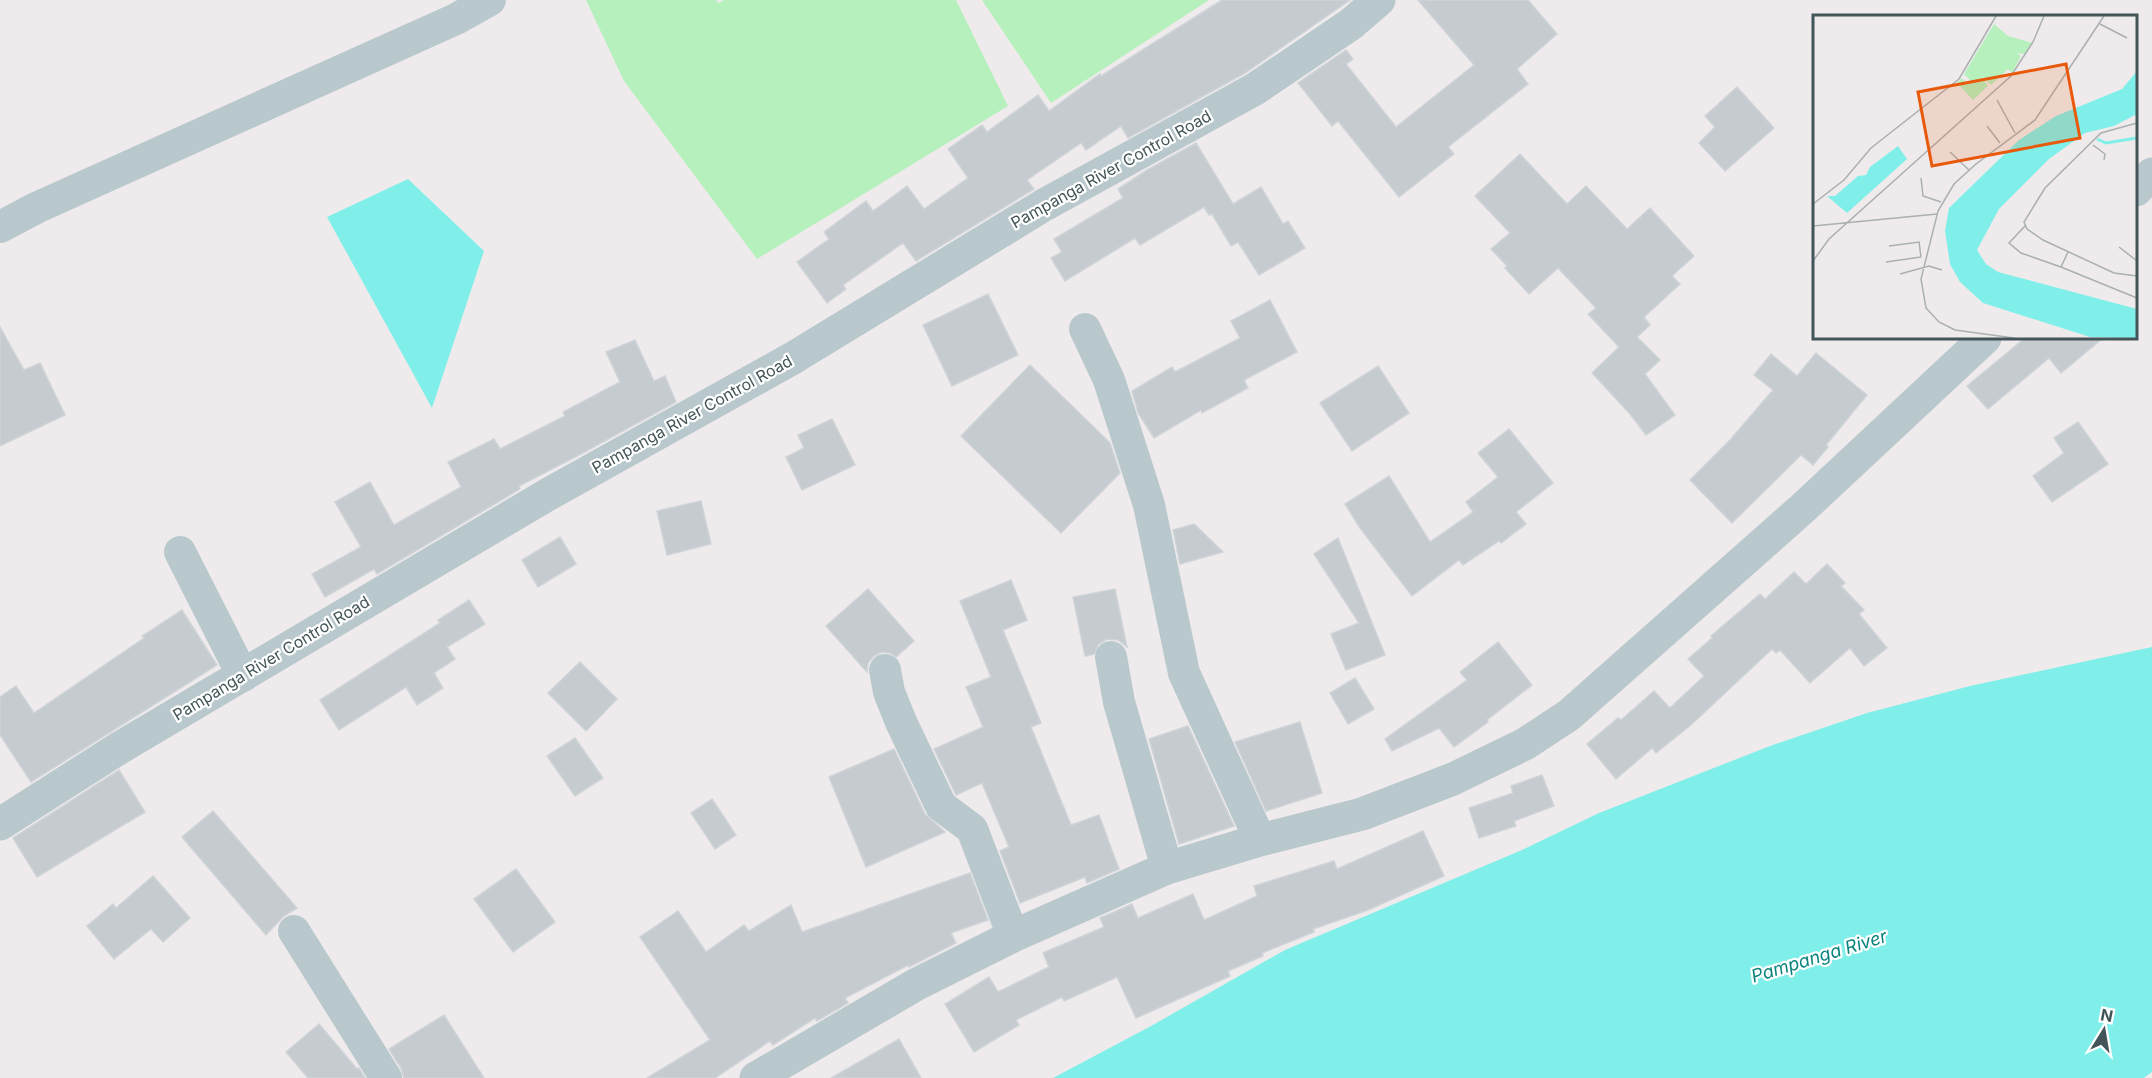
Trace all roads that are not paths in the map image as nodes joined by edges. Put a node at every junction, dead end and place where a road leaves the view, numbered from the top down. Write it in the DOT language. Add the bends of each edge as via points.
graph roads {
  1 [pos="490,0"];
  2 [pos="1379,0"];
  3 [pos="0,227"];
  4 [pos="1085,329"];
  5 [pos="1984,339"];
  6 [pos="180,552"];
  7 [pos="1112,657"];
  8 [pos="885,670"];
  9 [pos="243,676"];
  10 [pos="0,824"];
  11 [pos="1260,840"];
  12 [pos="1167,868"];
  13 [pos="294,931"];
  14 [pos="1013,936"];
  15 [pos="386,1078"];
  16 [pos="756,1078"];
  1 -- 3 [label="street" via="456,20"];
  2 -- 9 [label="street, Pampanga River Control Road" via="1351,24 1255,89 1044,205 793,358 547,495"];
  4 -- 11 [label="street" via="1108,380 1149,505 1184,673"];
  5 -- 11 [label="street" via="1803,508 1569,715 1525,744 1453,779 1362,814"];
  6 -- 9 [label="street"];
  7 -- 12 [label="street" via="1119,702"];
  8 -- 14 [label="street" via="901,722 941,806 972,829"];
  9 -- 10 [label="street, Pampanga River Control Road"];
  11 -- 12 [label="street"];
  12 -- 14 [label="street"];
  13 -- 15 [label="street"];
  14 -- 16 [label="street" via="917,984"];
}
